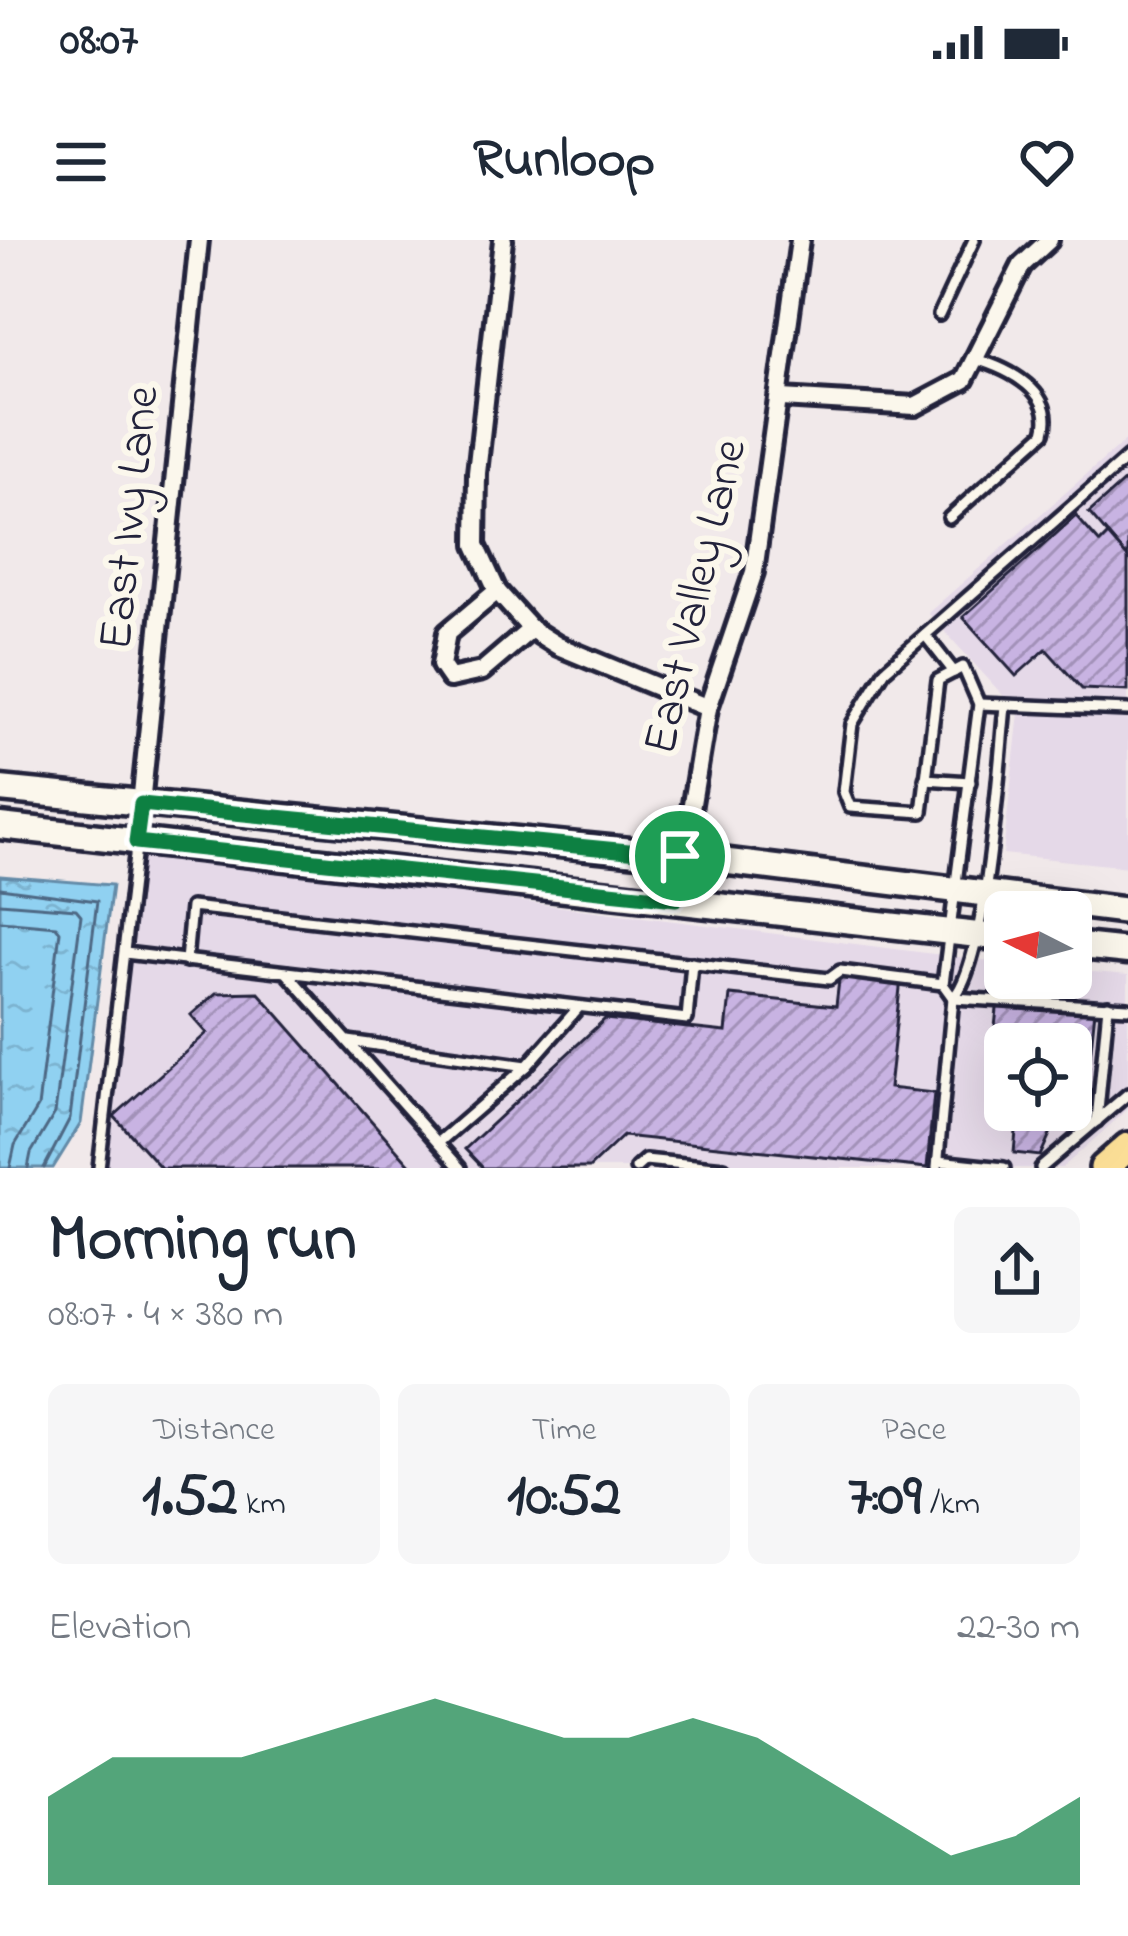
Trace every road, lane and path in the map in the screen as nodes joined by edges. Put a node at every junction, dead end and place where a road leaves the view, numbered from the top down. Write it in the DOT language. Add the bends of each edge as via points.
graph roads {
  1 [pos="199,240"];
  2 [pos="503,240"];
  3 [pos="800,240"];
  4 [pos="974,240"];
  5 [pos="1049,240"];
  6 [pos="939,315"];
  7 [pos="975,359"];
  8 [pos="782,398"];
  9 [pos="1128,457"];
  10 [pos="949,518"];
  11 [pos="497,591"];
  12 [pos="531,629"];
  13 [pos="925,635"];
  14 [pos="954,672"];
  15 [pos="979,704"];
  16 [pos="1005,706"];
  17 [pos="708,709"];
  18 [pos="1128,710"];
  19 [pos="925,779"];
  20 [pos="970,782"];
  21 [pos="0,789"];
  22 [pos="141,804"];
  23 [pos="0,826"];
  24 [pos="136,842"];
  25 [pos="680,856"];
  26 [pos="969,894"];
  27 [pos="676,899"];
  28 [pos="1128,910"];
  29 [pos="965,933"];
  30 [pos="984,935"];
  31 [pos="1092,947"];
  32 [pos="1128,951"];
  33 [pos="125,953"];
  34 [pos="185,961"];
  35 [pos="692,963"];
  36 [pos="286,973"];
  37 [pos="943,984"];
  38 [pos="953,998"];
  39 [pos="1108,1006"];
  40 [pos="579,1007"];
  41 [pos="1128,1008"];
  42 [pos="347,1041"];
  43 [pos="527,1066"];
  44 [pos="1128,1094"];
  45 [pos="1096,1121"];
  46 [pos="438,1143"];
  47 [pos="1128,1147"];
  48 [pos="937,1165"];
  49 [pos="697,1167"];
  50 [pos="99,1168"];
  51 [pos="460,1168"];
  52 [pos="636,1168"];
  53 [pos="724,1168"];
  54 [pos="1004,1168"];
  55 [pos="1041,1168"];
  56 [pos="1104,1168"];
  1 -- 22 [label="street, East Ivy Lane"];
  2 -- 11 [label="street" via="474,510 476,545"];
  3 -- 8 [label="street, East Valley Lane"];
  4 -- 6 [label="lane"];
  5 -- 7 [label="street" via="1022,265"];
  7 -- 8 [label="street" via="964,380 915,406"];
  7 -- 10 [label="lane" via="1021,379 1048,419 1044,434"];
  8 -- 17 [label="street, East Valley Lane" via="754,572"];
  9 -- 13 [label="lane"];
  11 -- 12 [label="street"];
  11 -- 12 [label="street" via="447,633 441,665 450,677 482,671"];
  12 -- 17 [label="street"];
  13 -- 14 [label="lane"];
  13 -- 19 [label="lane" via="861,703 844,792 850,807 922,812"];
  14 -- 15 [label="lane" via="963,667"];
  14 -- 19 [label="lane" via="938,680"];
  15 -- 16 [label="lane"];
  15 -- 20 [label="lane"];
  16 -- 18 [label="lane"];
  16 -- 26 [label="lane"];
  17 -- 25 [label="street, East Valley Lane"];
  19 -- 20 [label="lane"];
  20 -- 26 [label="lane"];
  21 -- 22 [label="main road"];
  22 -- 24 [label="lane"];
  22 -- 25 [label="main road"];
  23 -- 24 [label="main road"];
  24 -- 27 [label="main road"];
  24 -- 33 [label="lane"];
  25 -- 26 [label="main road"];
  25 -- 27 [label="street, East Valley Lane"];
  26 -- 28 [label="main road"];
  26 -- 29 [label="lane"];
  26 -- 29 [label="lane"];
  27 -- 29 [label="main road"];
  29 -- 30 [label="main road"];
  29 -- 37 [label="lane"];
  29 -- 38 [label="lane" via="965,985"];
  31 -- 32 [label="main road"];
  33 -- 34 [label="lane"];
  33 -- 50 [label="lane"];
  34 -- 35 [label="lane" via="191,907"];
  34 -- 36 [label="lane"];
  35 -- 37 [label="lane"];
  35 -- 40 [label="lane" via="687,1019"];
  36 -- 40 [label="lane"];
  36 -- 42 [label="lane"];
  37 -- 38 [label="lane"];
  38 -- 39 [label="lane"];
  38 -- 48 [label="lane"];
  39 -- 41 [label="lane"];
  39 -- 45 [label="lane"];
  40 -- 43 [label="lane"];
  42 -- 43 [label="lane"];
  42 -- 46 [label="lane"];
  43 -- 46 [label="lane"];
  44 -- 45 [label="lane"];
  45 -- 55 [label="lane"];
  46 -- 51 [label="lane"];
  47 -- 56 [label="main road"];
  48 -- 54 [label="lane"];
  49 -- 52 [label="lane" via="645,1160"];
  49 -- 53 [label="lane"];
}
